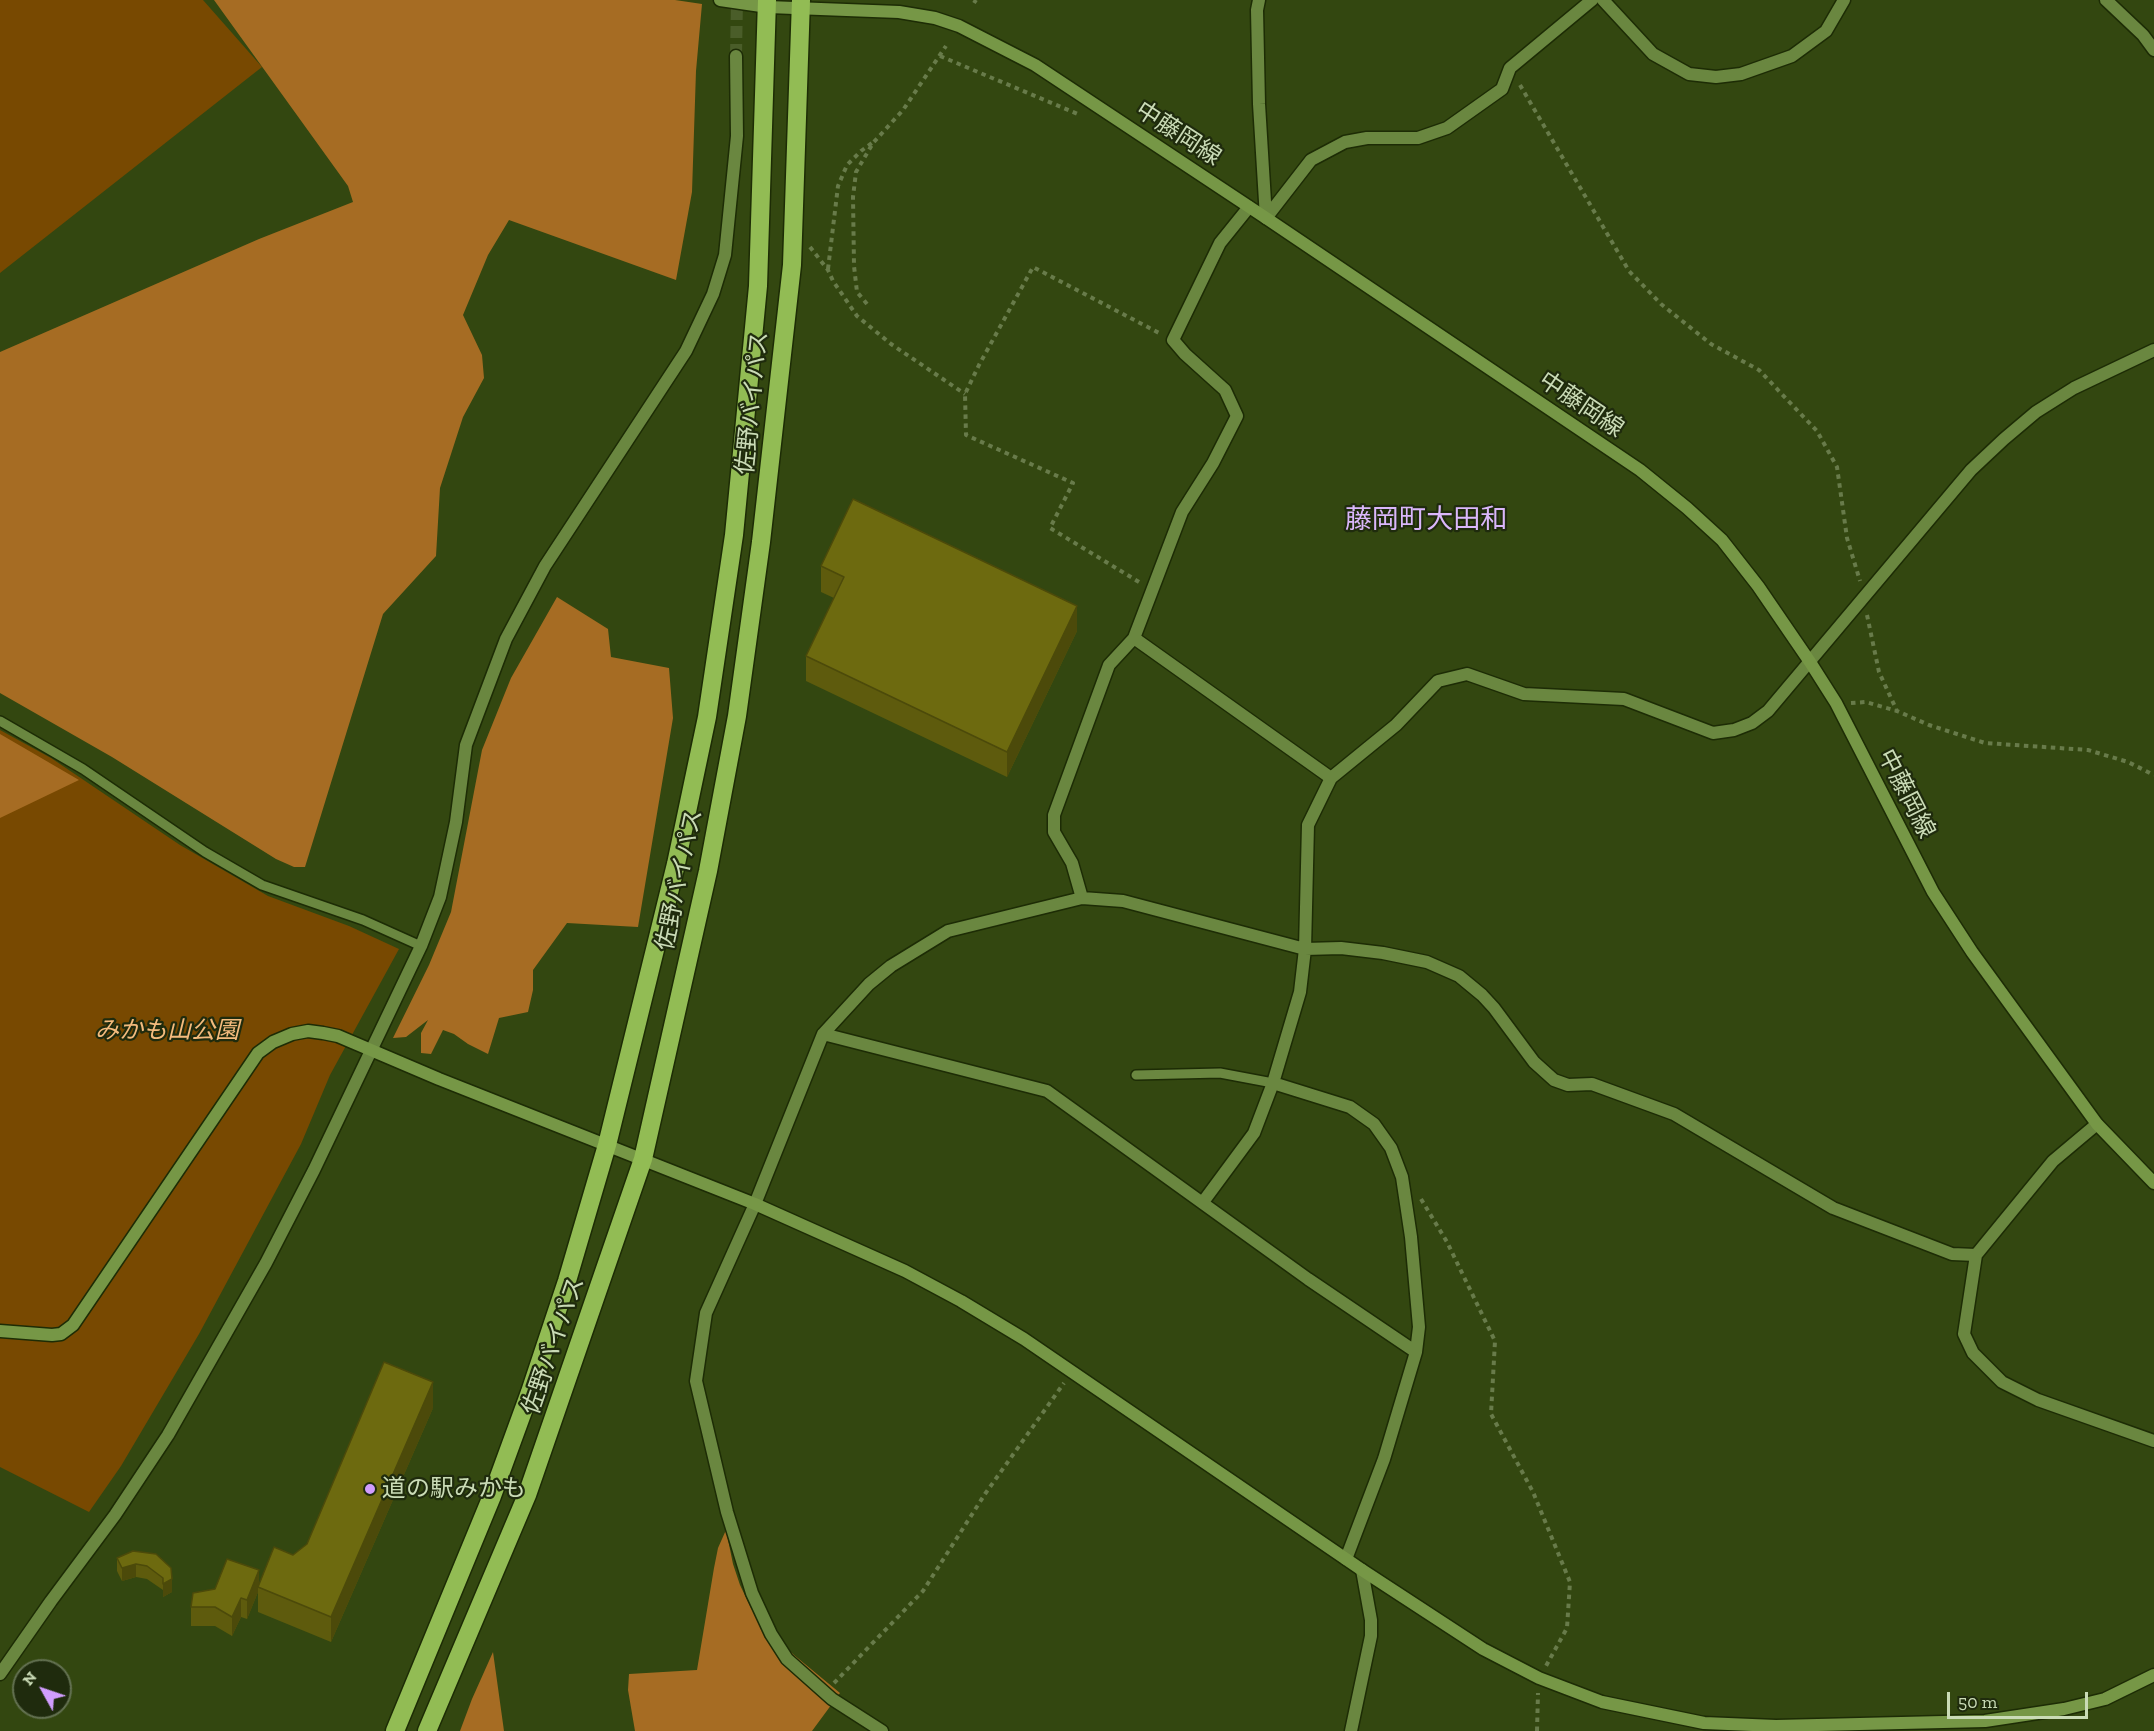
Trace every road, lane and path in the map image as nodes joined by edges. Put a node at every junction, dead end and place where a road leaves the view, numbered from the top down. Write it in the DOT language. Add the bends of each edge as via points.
graph roads {
  1 [pos="720,0"];
  2 [pos="1259,0"];
  3 [pos="1592,0"];
  4 [pos="1603,0"];
  5 [pos="1844,0"];
  6 [pos="2106,0"];
  7 [pos="767,4"];
  8 [pos="801,4"];
  9 [pos="946,46"];
  10 [pos="2154,50"];
  11 [pos="736,56"];
  12 [pos="940,56"];
  13 [pos="1510,68"];
  14 [pos="1084,117"];
  15 [pos="873,143"];
  16 [pos="1250,207"];
  17 [pos="1266,218"];
  18 [pos="793,240"];
  19 [pos="828,270"];
  20 [pos="867,304"];
  21 [pos="1173,340"];
  22 [pos="2154,350"];
  23 [pos="965,394"];
  24 [pos="1153,590"];
  25 [pos="1863,599"];
  26 [pos="1134,638"];
  27 [pos="1810,662"];
  28 [pos="1836,704"];
  29 [pos="1897,711"];
  30 [pos="0,721"];
  31 [pos="2154,775"];
  32 [pos="1331,778"];
  33 [pos="1082,898"];
  34 [pos="421,946"];
  35 [pos="1305,949"];
  36 [pos="823,1034"];
  37 [pos="369,1050"];
  38 [pos="1136,1076"];
  39 [pos="1273,1083"];
  40 [pos="2097,1124"];
  41 [pos="607,1146"];
  42 [pos="643,1159"];
  43 [pos="1402,1176"];
  44 [pos="2154,1183"];
  45 [pos="1203,1202"];
  46 [pos="754,1204"];
  47 [pos="1976,1255"];
  48 [pos="0,1330"];
  49 [pos="1416,1352"];
  50 [pos="1072,1373"];
  51 [pos="2154,1441"];
  52 [pos="1346,1559"];
  53 [pos="1362,1570"];
  54 [pos="0,1674"];
  55 [pos="2154,1675"];
  56 [pos="1539,1678"];
  57 [pos="825,1693"];
  58 [pos="395,1731"];
  59 [pos="427,1731"];
  60 [pos="882,1731"];
  61 [pos="1351,1731"];
  62 [pos="1537,1731"];
  1 -- 7 [label="street, 中藤岡線"];
  2 -- 17 [label="street" via="1259,104"];
  3 -- 13 [label="street"];
  4 -- 5 [label="street" via="1653,54 1689,74 1716,77 1741,74 1792,56 1826,31"];
  6 -- 10 [label="street"];
  7 -- 8 [label="street, 中藤岡線"];
  7 -- 41 [label="highway, 佐野バイパス" via="758,286 734,535 707,717 676,864"];
  8 -- 16 [label="street, 中藤岡線" via="899,12 958,26 1035,65"];
  8 -- 18 [label="highway, 佐野バイパス"];
  9 -- 12 [label="path"];
  11 -- 34 [label="street" via="737,136 725,255 713,294 686,351 545,566 506,639 466,745 456,822 440,897"];
  12 -- 14 [label="path"];
  12 -- 15 [label="path" via="903,110"];
  13 -- 17 [label="street" via="1502,89 1447,128 1418,138 1345,142 1311,160"];
  13 -- 25 [label="path" via="1629,271 1661,304 1711,344 1760,370 1817,431 1838,467 1847,538"];
  15 -- 19 [label="path" via="848,165 838,186"];
  15 -- 20 [label="path" via="856,172 853,196 857,292"];
  16 -- 17 [label="street, 中藤岡線"];
  16 -- 21 [label="street" via="1220,243"];
  17 -- 27 [label="street, 中藤岡線" via="1640,470 1688,508 1722,540 1751,576"];
  18 -- 19 [label="path" via="804,242"];
  18 -- 42 [label="highway, 佐野バイパス" via="761,542 736,716 708,871"];
  19 -- 23 [label="path" via="857,316"];
  21 -- 23 [label="path" via="1033,267"];
  21 -- 24 [label="street" via="1225,390 1237,416 1182,512"];
  22 -- 25 [label="street" via="2074,388 2004,439 1971,470"];
  23 -- 24 [label="path" via="966,435 1073,483 1050,528"];
  24 -- 26 [label="street"];
  25 -- 27 [label="street"];
  25 -- 29 [label="path" via="1879,672"];
  26 -- 32 [label="street"];
  26 -- 33 [label="street" via="1109,665 1054,815 1054,832 1072,863"];
  27 -- 28 [label="street, 中藤岡線"];
  27 -- 32 [label="street" via="1768,711 1752,723 1713,733 1624,699 1524,694 1467,674 1438,681 1396,725"];
  28 -- 29 [label="path" via="1866,702"];
  28 -- 40 [label="street, 中藤岡線" via="1933,892"];
  29 -- 31 [label="path" via="1929,726 1984,743 2088,750"];
  30 -- 34 [label="lane" via="83,769 205,852 262,885 363,920"];
  32 -- 35 [label="street" via="1308,825"];
  33 -- 35 [label="street" via="1123,901"];
  33 -- 36 [label="street" via="948,931 869,984"];
  34 -- 37 [label="street"];
  35 -- 39 [label="street" via="1300,992"];
  35 -- 47 [label="street" via="1383,953 1427,962 1459,976 1494,1008 1534,1062 1554,1080 1568,1085 1593,1084 1674,1114 1833,1208 1952,1254"];
  36 -- 45 [label="street" via="1047,1092"];
  36 -- 46 [label="street"];
  37 -- 41 [label="street"];
  37 -- 48 [label="street" via="338,1036 308,1031 273,1042 258,1053 73,1325 52,1335"];
  37 -- 54 [label="street" via="266,1263 168,1435"];
  38 -- 39 [label="lane" via="1220,1073"];
  39 -- 43 [label="street" via="1350,1107 1374,1124 1391,1148"];
  39 -- 45 [label="street" via="1254,1133"];
  40 -- 44 [label="street, 中藤岡線"];
  40 -- 47 [label="street" via="2053,1161"];
  41 -- 42 [label="street"];
  41 -- 58 [label="highway, 佐野バイパス" via="530,1392 488,1506"];
  42 -- 46 [label="street"];
  42 -- 59 [label="highway, 佐野バイパス" via="527,1495"];
  43 -- 49 [label="street" via="1417,1290"];
  43 -- 56 [label="path" via="1422,1200 1447,1242 1495,1341 1491,1414 1533,1492 1570,1582 1567,1628"];
  45 -- 49 [label="street"];
  46 -- 50 [label="street" via="905,1271 997,1323"];
  46 -- 57 [label="street" via="706,1313 696,1381 752,1593 787,1659"];
  47 -- 51 [label="street" via="1964,1334 1973,1353 2002,1382 2038,1400"];
  49 -- 52 [label="street" via="1384,1459"];
  50 -- 52 [label="street"];
  50 -- 57 [label="path" via="923,1591"];
  52 -- 53 [label="street"];
  53 -- 56 [label="street" via="1483,1649"];
  53 -- 61 [label="street" via="1371,1636"];
  55 -- 56 [label="street" via="2104,1700 2024,1715 1985,1720 1776,1726 1704,1723 1650,1713 1602,1702"];
  56 -- 62 [label="path"];
  57 -- 60 [label="street"];
}
